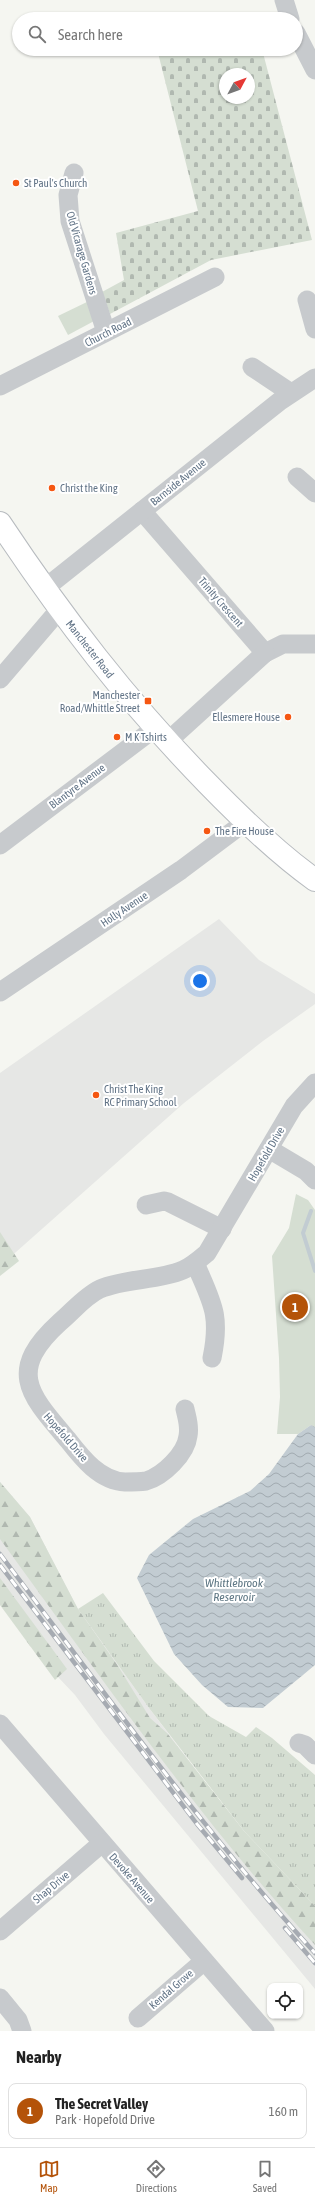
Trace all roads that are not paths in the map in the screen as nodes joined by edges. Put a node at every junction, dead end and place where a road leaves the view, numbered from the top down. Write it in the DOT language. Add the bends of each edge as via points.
graph roads {
  1 [pos="284,0"];
  2 [pos="288,12"];
  3 [pos="303,47"];
  4 [pos="315,70"];
  5 [pos="74,173"];
  6 [pos="215,277"];
  7 [pos="307,300"];
  8 [pos="315,329"];
  9 [pos="106,332"];
  10 [pos="252,367"];
  11 [pos="315,378"];
  12 [pos="0,386"];
  13 [pos="291,392"];
  14 [pos="297,477"];
  15 [pos="315,493"];
  16 [pos="142,511"];
  17 [pos="0,523"];
  18 [pos="44,589"];
  19 [pos="59,610"];
  20 [pos="315,644"];
  21 [pos="265,653"];
  22 [pos="0,679"];
  23 [pos="161,735"];
  24 [pos="245,822"];
  25 [pos="0,844"];
  26 [pos="314,877"];
  27 [pos="0,992"];
  28 [pos="315,1083"];
  29 [pos="269,1149"];
  30 [pos="315,1180"];
  31 [pos="154,1197"];
  32 [pos="222,1229"];
  33 [pos="194,1263"];
  34 [pos="218,1350"];
  35 [pos="185,1409"];
  36 [pos="2,1730"];
  37 [pos="299,1743"];
  38 [pos="315,1755"];
  39 [pos="102,1843"];
  40 [pos="0,1931"];
  41 [pos="204,1961"];
  42 [pos="0,1998"];
  43 [pos="138,2018"];
  44 [pos="22,2031"];
  45 [pos="265,2031"];
  1 -- 2 [label="street"];
  3 -- 4 [label="street"];
  5 -- 9 [label="street, Old Vicarage Gardens" via="68,195 70,221"];
  6 -- 9 [label="street, Church Road"];
  7 -- 8 [label="street"];
  9 -- 12 [label="street, Church Road"];
  10 -- 13 [label="street"];
  11 -- 13 [label="street, Barnside Avenue"];
  13 -- 16 [label="street, Barnside Avenue"];
  14 -- 15 [label="street"];
  16 -- 18 [label="street, Barnside Avenue"];
  16 -- 21 [label="street, Trinity Crescent"];
  17 -- 18 [label="main road, Manchester Road"];
  18 -- 19 [label="main road, Manchester Road"];
  19 -- 22 [label="street"];
  19 -- 23 [label="main road, Manchester Road"];
  20 -- 21 [label="street" via="283,644"];
  21 -- 23 [label="street, Blantyre Avenue"];
  23 -- 24 [label="main road, Manchester Road"];
  23 -- 25 [label="street, Blantyre Avenue"];
  24 -- 26 [label="main road, Manchester Road"];
  24 -- 27 [label="street, Holly Avenue" via="181,870"];
  28 -- 29 [label="street, Hopefold Drive" via="294,1106"];
  29 -- 30 [label="street" via="306,1171"];
  29 -- 32 [label="street, Hopefold Drive"];
  31 -- 32 [label="street"];
  32 -- 33 [label="street, Hopefold Drive" via="213,1246"];
  33 -- 34 [label="street" via="213,1305 217,1322"];
  33 -- 35 [label="street, Hopefold Drive" via="172,1274 105,1288 87,1298 38,1344 22,1382 85,1461 117,1482 146,1481 157,1475 179,1455 194,1433 189,1426"];
  36 -- 39 [label="street, Devoke Avenue"];
  37 -- 38 [label="street"];
  39 -- 40 [label="street, Shap Drive"];
  39 -- 41 [label="street, Devoke Avenue"];
  41 -- 43 [label="street, Kendal Grove"];
  41 -- 45 [label="street, Devoke Avenue"];
  42 -- 44 [label="street" via="18,2020"];
}
